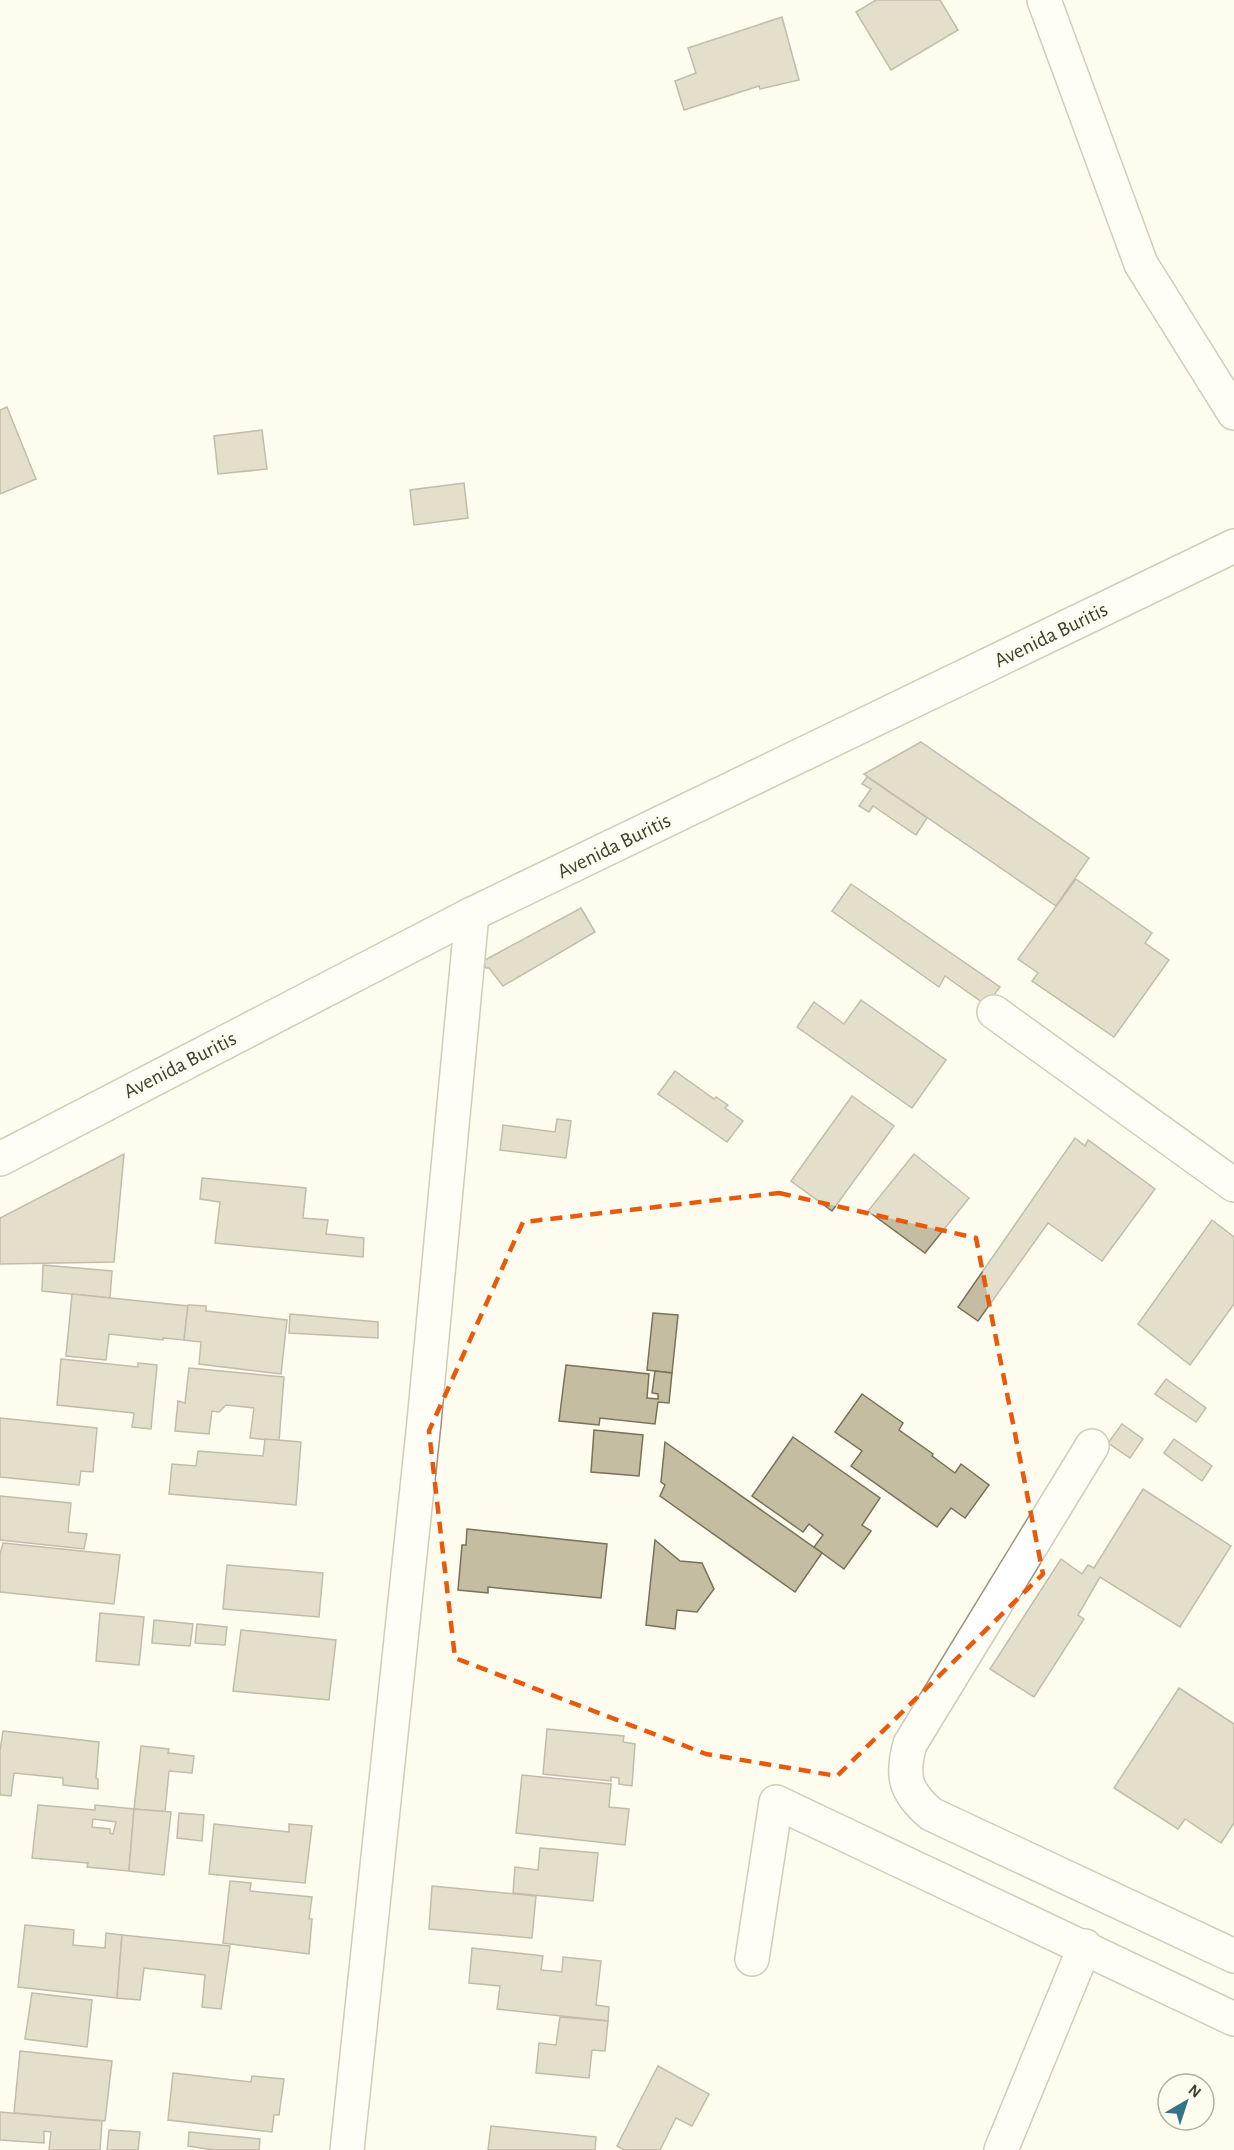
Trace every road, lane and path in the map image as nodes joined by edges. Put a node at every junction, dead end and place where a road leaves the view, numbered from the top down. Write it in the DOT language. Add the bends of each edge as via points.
graph roads {
  1 [pos="1044,0"];
  2 [pos="1234,413"];
  3 [pos="1234,546"];
  4 [pos="472,914"];
  5 [pos="994,1012"];
  6 [pos="0,1159"];
  7 [pos="1234,1185"];
  8 [pos="1092,1446"];
  9 [pos="1085,1946"];
  10 [pos="1234,1956"];
  11 [pos="752,1959"];
  12 [pos="1234,2019"];
  13 [pos="347,2150"];
  14 [pos="1001,2150"];
  1 -- 2 [label="street" via="1141,264"];
  3 -- 4 [label="street, Avenida Buritis"];
  4 -- 6 [label="street, Avenida Buritis"];
  4 -- 13 [label="street" via="424,1422"];
  5 -- 7 [label="street"];
  8 -- 10 [label="street" via="910,1744 904,1767 907,1783 917,1802 932,1814"];
  9 -- 11 [label="street" via="776,1802"];
  9 -- 12 [label="street"];
  9 -- 14 [label="street"];
}
